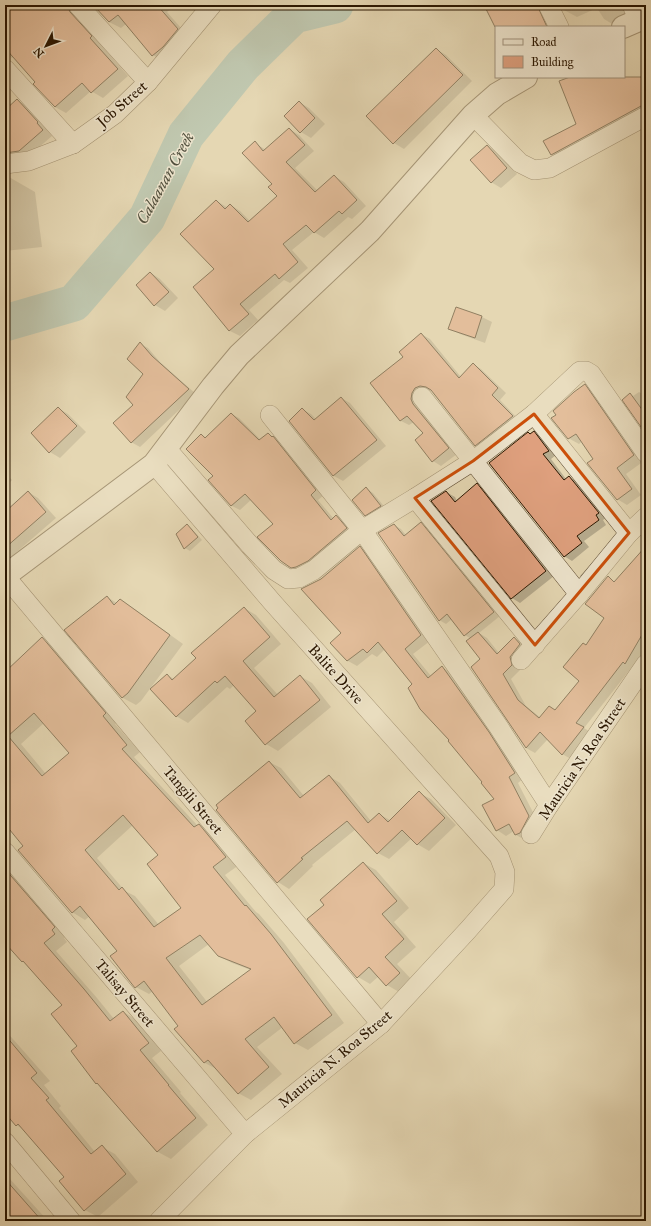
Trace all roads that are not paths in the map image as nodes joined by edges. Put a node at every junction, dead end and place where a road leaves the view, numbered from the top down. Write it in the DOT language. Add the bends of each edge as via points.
graph roads {
  1 [pos="78,5"];
  2 [pos="548,5"];
  3 [pos="201,9"];
  4 [pos="558,26"];
  5 [pos="5,69"];
  6 [pos="524,78"];
  7 [pos="148,82"];
  8 [pos="473,115"];
  9 [pos="646,116"];
  10 [pos="73,144"];
  11 [pos="5,164"];
  12 [pos="422,397"];
  13 [pos="534,414"];
  14 [pos="270,415"];
  15 [pos="646,453"];
  16 [pos="160,456"];
  17 [pos="473,461"];
  18 [pos="416,498"];
  19 [pos="646,517"];
  20 [pos="362,530"];
  21 [pos="629,533"];
  22 [pos="5,576"];
  23 [pos="580,594"];
  24 [pos="535,645"];
  25 [pos="521,660"];
  26 [pos="646,664"];
  27 [pos="549,805"];
  28 [pos="531,834"];
  29 [pos="5,852"];
  30 [pos="504,889"];
  31 [pos="381,1024"];
  32 [pos="245,1134"];
  33 [pos="5,1142"];
  34 [pos="70,1221"];
  35 [pos="159,1221"];
  1 -- 7 [label="street"];
  2 -- 4 [label="street"];
  3 -- 7 [label="street, Job Street"];
  5 -- 10 [label="street"];
  6 -- 8 [label="street" via="497,94"];
  7 -- 10 [label="street, Job Street" via="115,114"];
  8 -- 9 [label="street" via="520,163 534,170 550,168"];
  8 -- 16 [label="street" via="370,231 239,354"];
  10 -- 11 [label="street, Job Street" via="29,161"];
  12 -- 17 [label="street"];
  13 -- 15 [label="street" via="580,371 586,371"];
  13 -- 17 [label="street"];
  13 -- 21 [label="street"];
  14 -- 20 [label="street"];
  16 -- 20 [label="street" via="274,570 288,579 299,578 314,570"];
  16 -- 22 [label="street"];
  16 -- 30 [label="street, Balite Drive" via="273,603 499,856 505,872"];
  17 -- 18 [label="street"];
  17 -- 23 [label="street"];
  18 -- 20 [label="street"];
  18 -- 24 [label="street"];
  19 -- 21 [label="street"];
  20 -- 27 [label="street" via="494,719"];
  21 -- 23 [label="street"];
  22 -- 31 [label="street, Tangili Street"];
  23 -- 24 [label="street"];
  24 -- 25 [label="street"];
  26 -- 27 [label="street, Mauricia N. Roa Street"];
  27 -- 28 [label="street, Mauricia N. Roa Street"];
  29 -- 32 [label="street, Talisay Street"];
  30 -- 31 [label="street, Mauricia N. Roa Street"];
  31 -- 32 [label="street, Mauricia N. Roa Street"];
  32 -- 35 [label="street, Mauricia N. Roa Street"];
  33 -- 34 [label="street"];
}
